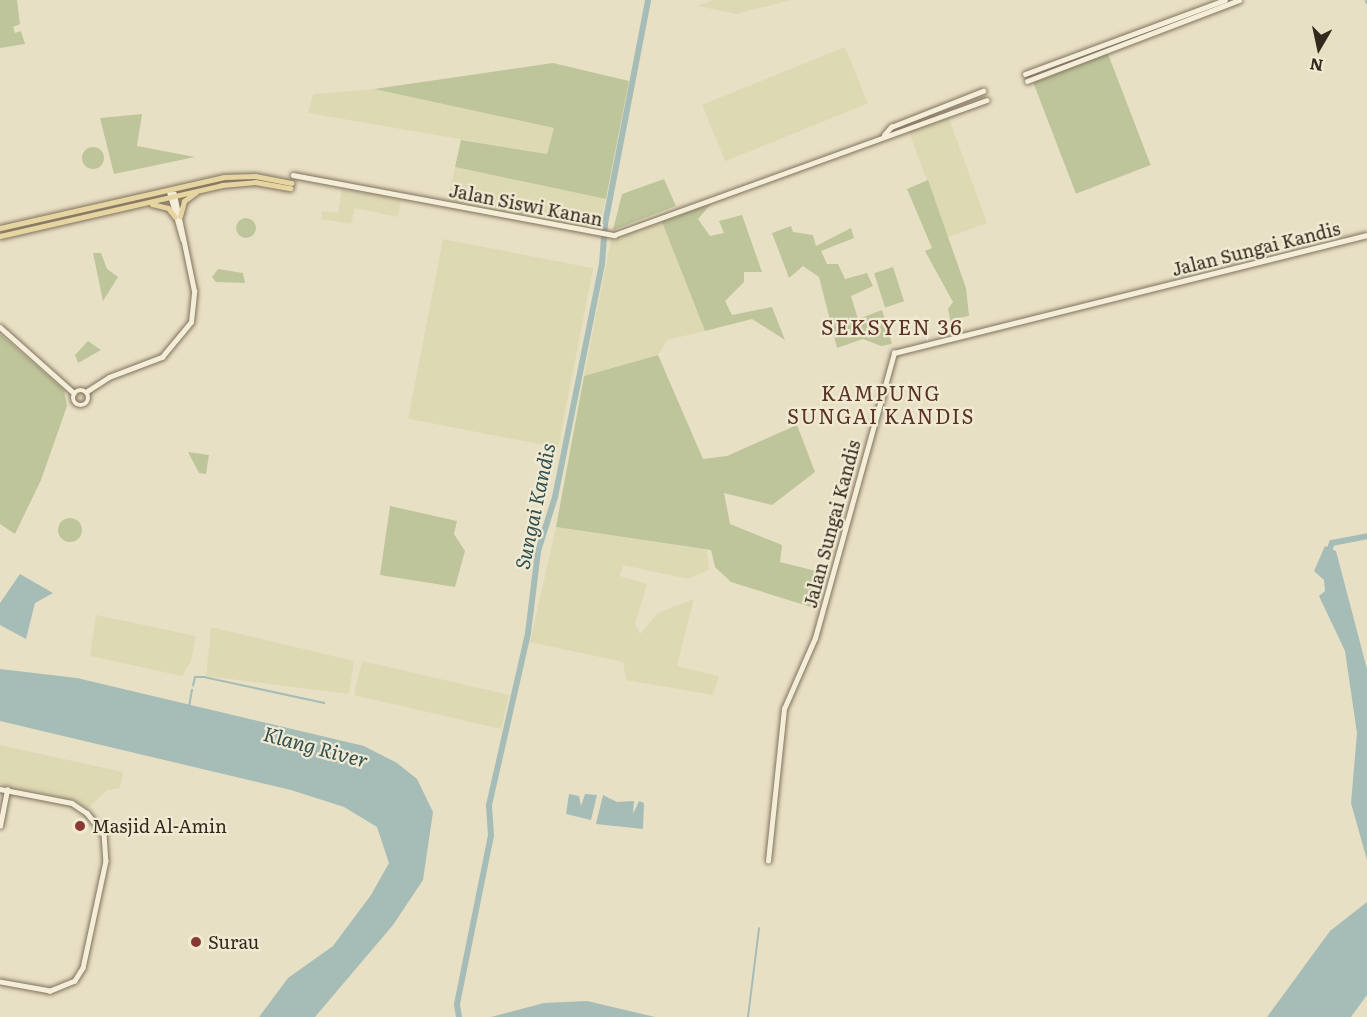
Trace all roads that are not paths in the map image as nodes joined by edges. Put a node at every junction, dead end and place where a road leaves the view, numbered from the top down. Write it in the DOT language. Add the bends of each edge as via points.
graph roads {
  1 [pos="1225,0"];
  2 [pos="1239,0"];
  3 [pos="1034,71"];
  4 [pos="1025,74"];
  5 [pos="1038,78"];
  6 [pos="1028,81"];
  7 [pos="983,92"];
  8 [pos="972,96"];
  9 [pos="986,100"];
  10 [pos="975,104"];
  11 [pos="884,135"];
  12 [pos="293,175"];
  13 [pos="171,189"];
  14 [pos="202,190"];
  15 [pos="173,197"];
  16 [pos="146,203"];
  17 [pos="177,216"];
  18 [pos="0,228"];
  19 [pos="0,236"];
  20 [pos="1367,236"];
  21 [pos="0,327"];
  22 [pos="86,392"];
  23 [pos="74,393"];
  24 [pos="0,789"];
  25 [pos="7,790"];
  26 [pos="0,826"];
  27 [pos="768,861"];
  28 [pos="0,982"];
  1 -- 3 [label="street"];
  2 -- 5 [label="street"];
  3 -- 4 [label="street"];
  3 -- 5 [label="street" via="1032,76"];
  5 -- 6 [label="street"];
  7 -- 8 [label="street, Jalan Siswi Kanan"];
  8 -- 10 [label="street" via="979,97"];
  8 -- 11 [label="street, Jalan Siswi Kanan" via="891,128"];
  9 -- 10 [label="street, Jalan Siswi Kanan"];
  10 -- 11 [label="street, Jalan Siswi Kanan"];
  11 -- 12 [label="street, Jalan Siswi Kanan" via="607,235"];
  13 -- 14 [label="main road" via="241,175 290,185 244,182"];
  13 -- 15 [label="street"];
  13 -- 18 [label="main road"];
  14 -- 15 [label="main road"];
  14 -- 17 [label="main road" via="184,201"];
  15 -- 16 [label="main road"];
  15 -- 17 [label="street"];
  16 -- 17 [label="main road" via="159,204"];
  16 -- 19 [label="main road"];
  17 -- 22 [label="street" via="195,299 185,333 162,357 109,377"];
  20 -- 27 [label="street, Jalan Sungai Kandis" via="894,353 810,655 784,709"];
  21 -- 23 [label="street"];
  22 -- 23 [label="street"];
  22 -- 23 [label="street" via="88,401 82,406 73,402"];
  24 -- 25 [label="street"];
  25 -- 26 [label="street"];
  25 -- 28 [label="street" via="72,803 87,813 104,834 106,861 83,968 75,981 61,990 44,991"];
}
